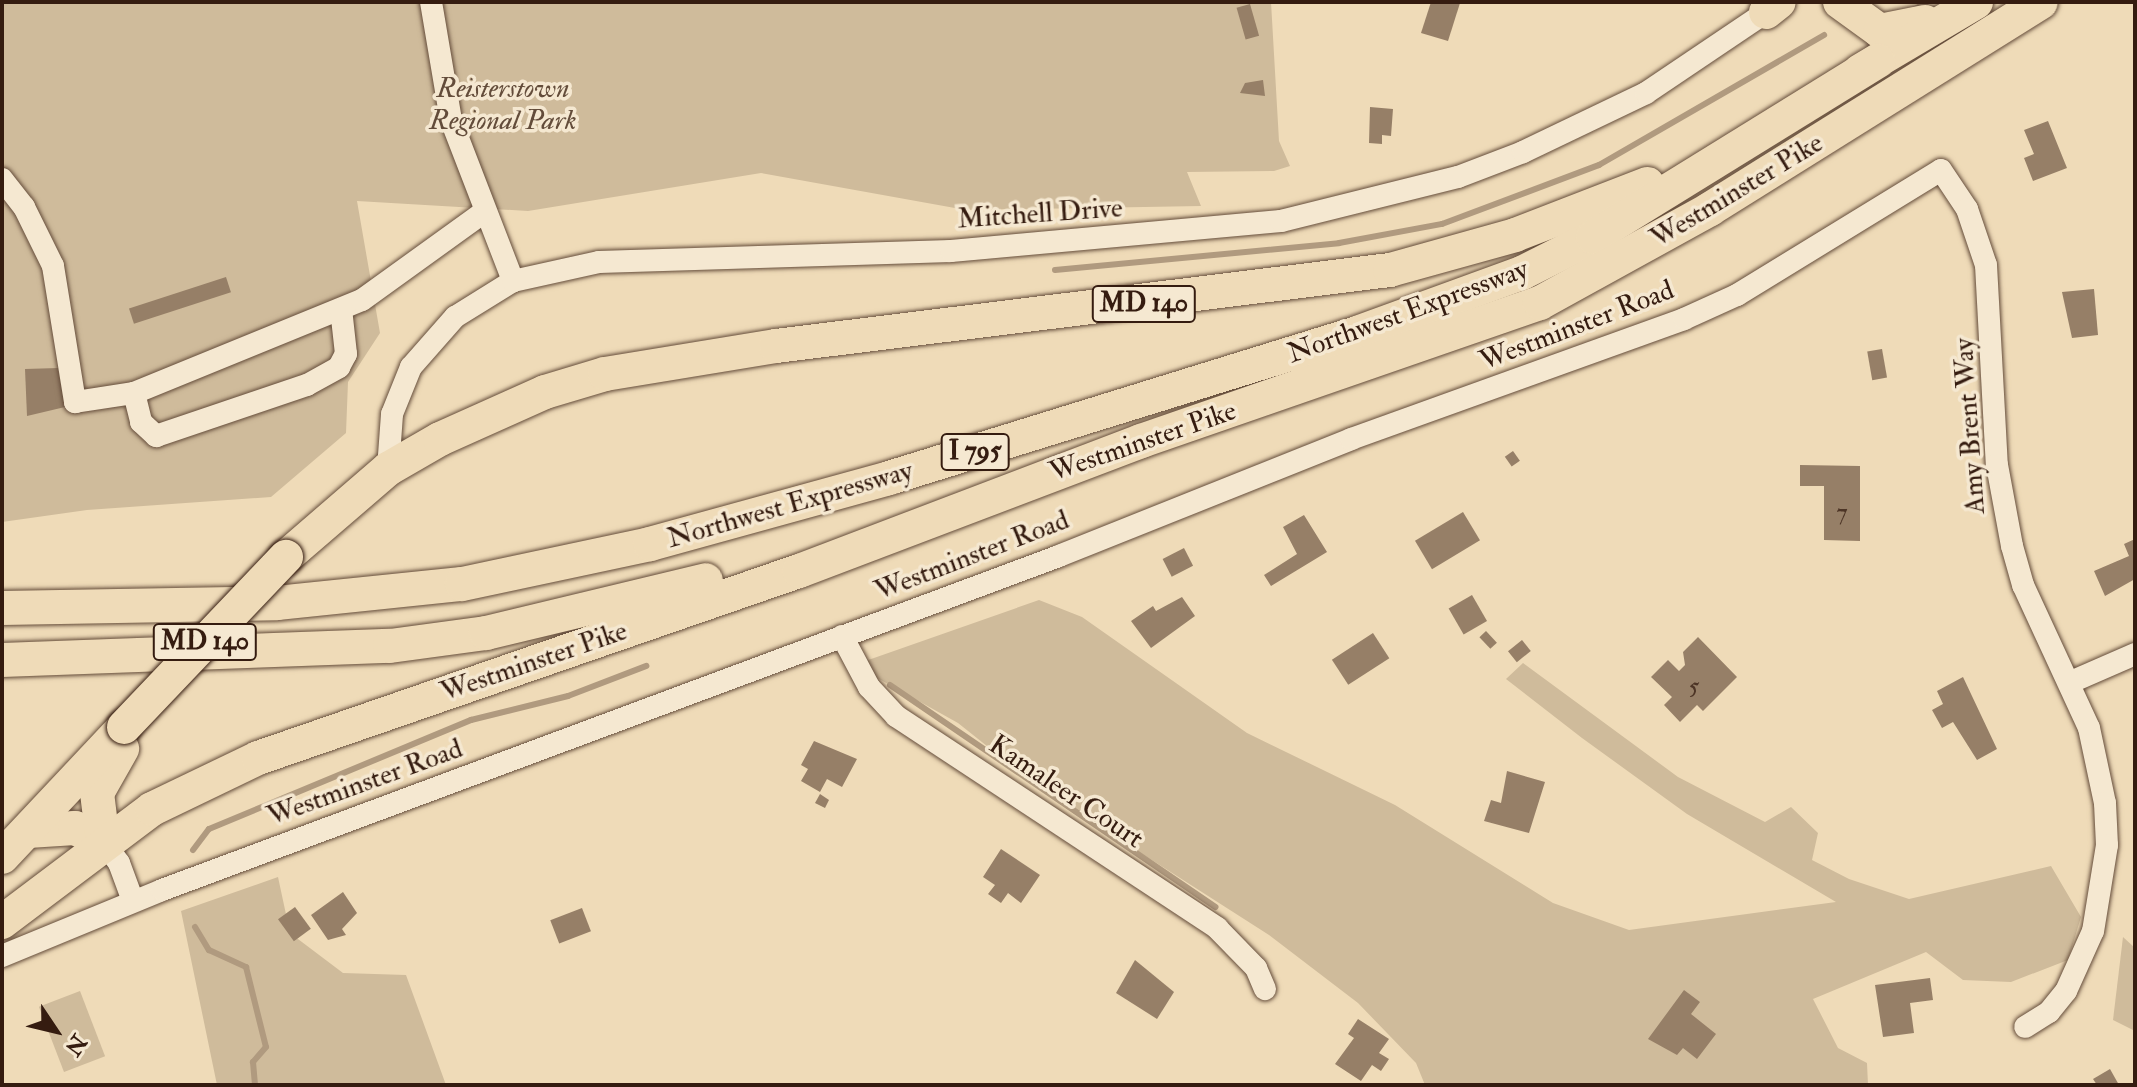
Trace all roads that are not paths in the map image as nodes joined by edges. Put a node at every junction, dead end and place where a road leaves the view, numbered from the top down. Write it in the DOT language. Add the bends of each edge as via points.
graph roads {
  1 [pos="431,2"];
  2 [pos="1840,2"];
  3 [pos="2041,2"];
  4 [pos="1970,6"];
  5 [pos="1772,7"];
  6 [pos="1878,61"];
  7 [pos="1941,170"];
  8 [pos="2,179"];
  9 [pos="484,212"];
  10 [pos="513,281"];
  11 [pos="341,309"];
  12 [pos="134,393"];
  13 [pos="1141,441"];
  14 [pos="388,469"];
  15 [pos="2,608"];
  16 [pos="842,636"];
  17 [pos="2135,654"];
  18 [pos="2,660"];
  19 [pos="2071,682"];
  20 [pos="134,726"];
  21 [pos="28,831"];
  22 [pos="103,841"];
  23 [pos="2,857"];
  24 [pos="133,901"];
  25 [pos="2,922"];
  26 [pos="2,956"];
  27 [pos="1265,989"];
  28 [pos="2025,1027"];
  1 -- 9 [label="street" via="451,120"];
  2 -- 4 [label="highway" via="1880,31"];
  3 -- 13 [label="highway, Westminster Pike" via="1710,209 1540,303"];
  4 -- 6 [label="highway, Westminster Pike / MD 140"];
  5 -- 10 [label="street, Mitchell Drive" via="1694,64 1570,132 1458,177 1281,221 1070,243 839,257 599,262"];
  6 -- 14 [label="highway, Westminster Pike / MD 140" via="1643,186 1459,254 1323,281 776,346 605,374 497,412"];
  6 -- 15 [label="highway, Northwest Expressway / I 795" via="1593,237 1522,273 1342,338 919,469 650,544 462,584 277,603"];
  7 -- 16 [label="street, Westminster Road" via="1737,295 1684,319 1351,439"];
  7 -- 19 [label="street, Amy Brent Way" via="1967,209 1986,265 1997,465 2012,546 2023,585"];
  8 -- 12 [label="street" via="24,207 53,266 75,402"];
  9 -- 10 [label="street"];
  9 -- 11 [label="street" via="362,300"];
  10 -- 14 [label="street, Mitchell Drive" via="455,317 411,367 392,414"];
  11 -- 12 [label="street"];
  11 -- 12 [label="street" via="346,354 339,367 307,385 156,436 141,422"];
  13 -- 18 [label="highway, Northwest Expressway / I 795" via="673,590 486,633 390,646"];
  13 -- 22 [label="highway, Westminster Pike" via="799,571 258,758 152,809"];
  14 -- 20 [label="highway, Westminster Pike / MD 140, bridge"];
  16 -- 24 [label="street, Westminster Road"];
  16 -- 27 [label="street, Kamaleer Court" via="869,687 896,716 1217,928 1256,968"];
  17 -- 19 [label="street"];
  19 -- 28 [label="street, Amy Brent Way" via="2089,728 2103,791 2107,845 2102,892 2078,972 2049,1012"];
  20 -- 21 [label="highway, Westminster Pike / MD 140"];
  20 -- 22 [label="highway" via="97,793"];
  21 -- 22 [label="highway" via="75,828"];
  21 -- 23 [label="highway, Westminster Pike / MD 140"];
  22 -- 24 [label="street" via="119,863"];
  22 -- 25 [label="highway, Westminster Pike"];
  24 -- 26 [label="street, Westminster Road"];
}
